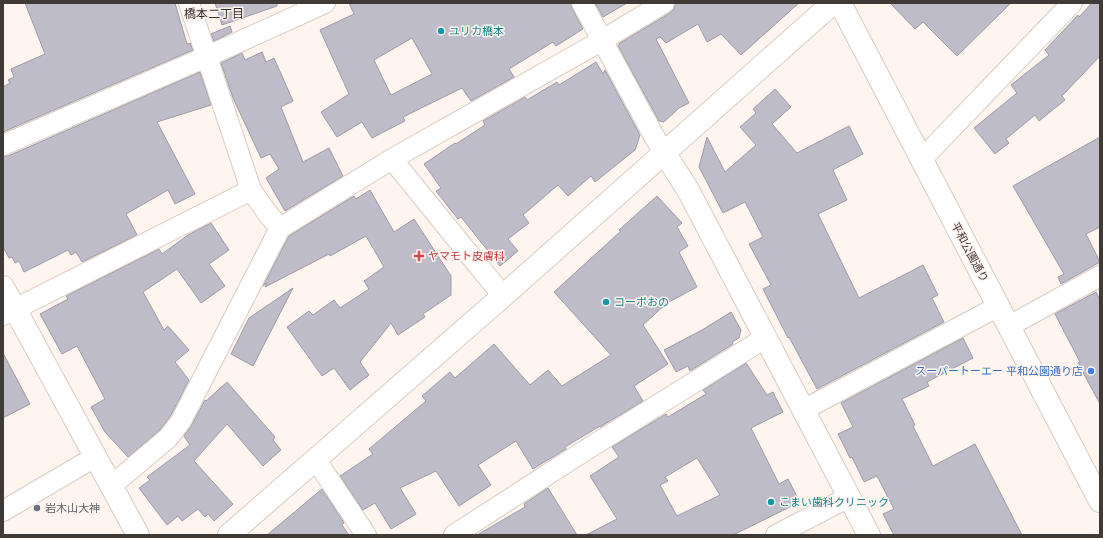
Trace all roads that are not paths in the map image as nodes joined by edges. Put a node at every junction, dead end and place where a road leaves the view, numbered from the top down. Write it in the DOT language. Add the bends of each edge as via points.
graph roads {
  1 [pos="189,3"];
  2 [pos="325,3"];
  3 [pos="582,3"];
  4 [pos="664,3"];
  5 [pos="833,3"];
  6 [pos="840,3"];
  7 [pos="1072,3"];
  8 [pos="601,41"];
  9 [pos="206,58"];
  10 [pos="3,146"];
  11 [pos="664,154"];
  12 [pos="392,159"];
  13 [pos="922,159"];
  14 [pos="251,190"];
  15 [pos="280,228"];
  16 [pos="1100,276"];
  17 [pos="3,287"];
  18 [pos="503,296"];
  19 [pos="999,306"];
  20 [pos="9,312"];
  21 [pos="1009,326"];
  22 [pos="765,338"];
  23 [pos="803,410"];
  24 [pos="95,457"];
  25 [pos="316,460"];
  26 [pos="111,486"];
  27 [pos="849,497"];
  28 [pos="1100,500"];
  29 [pos="3,511"];
  30 [pos="138,535"];
  31 [pos="229,535"];
  32 [pos="366,535"];
  33 [pos="454,535"];
  34 [pos="776,535"];
  35 [pos="869,535"];
  1 -- 9 [label="street"];
  2 -- 9 [label="street"];
  3 -- 8 [label="street"];
  4 -- 8 [label="street"];
  5 -- 11 [label="street"];
  6 -- 13 [label="street, 平和公園通り"];
  7 -- 13 [label="street"];
  8 -- 11 [label="street"];
  8 -- 12 [label="street"];
  9 -- 10 [label="street"];
  9 -- 14 [label="street"];
  11 -- 18 [label="street"];
  11 -- 22 [label="street" via="688,190"];
  12 -- 15 [label="street"];
  12 -- 18 [label="street"];
  13 -- 19 [label="street, 平和公園通り"];
  14 -- 15 [label="street"];
  14 -- 20 [label="street"];
  15 -- 26 [label="street" via="181,421 168,438"];
  16 -- 21 [label="street"];
  17 -- 20 [label="street"];
  18 -- 25 [label="street"];
  19 -- 21 [label="street, 平和公園通り"];
  19 -- 23 [label="street"];
  20 -- 24 [label="street"];
  21 -- 28 [label="street, 平和公園通り"];
  22 -- 23 [label="street"];
  22 -- 33 [label="street"];
  23 -- 27 [label="street"];
  24 -- 26 [label="street"];
  24 -- 29 [label="street"];
  25 -- 31 [label="street"];
  25 -- 32 [label="street"];
  26 -- 30 [label="street"];
  27 -- 34 [label="street"];
  27 -- 35 [label="street"];
}
